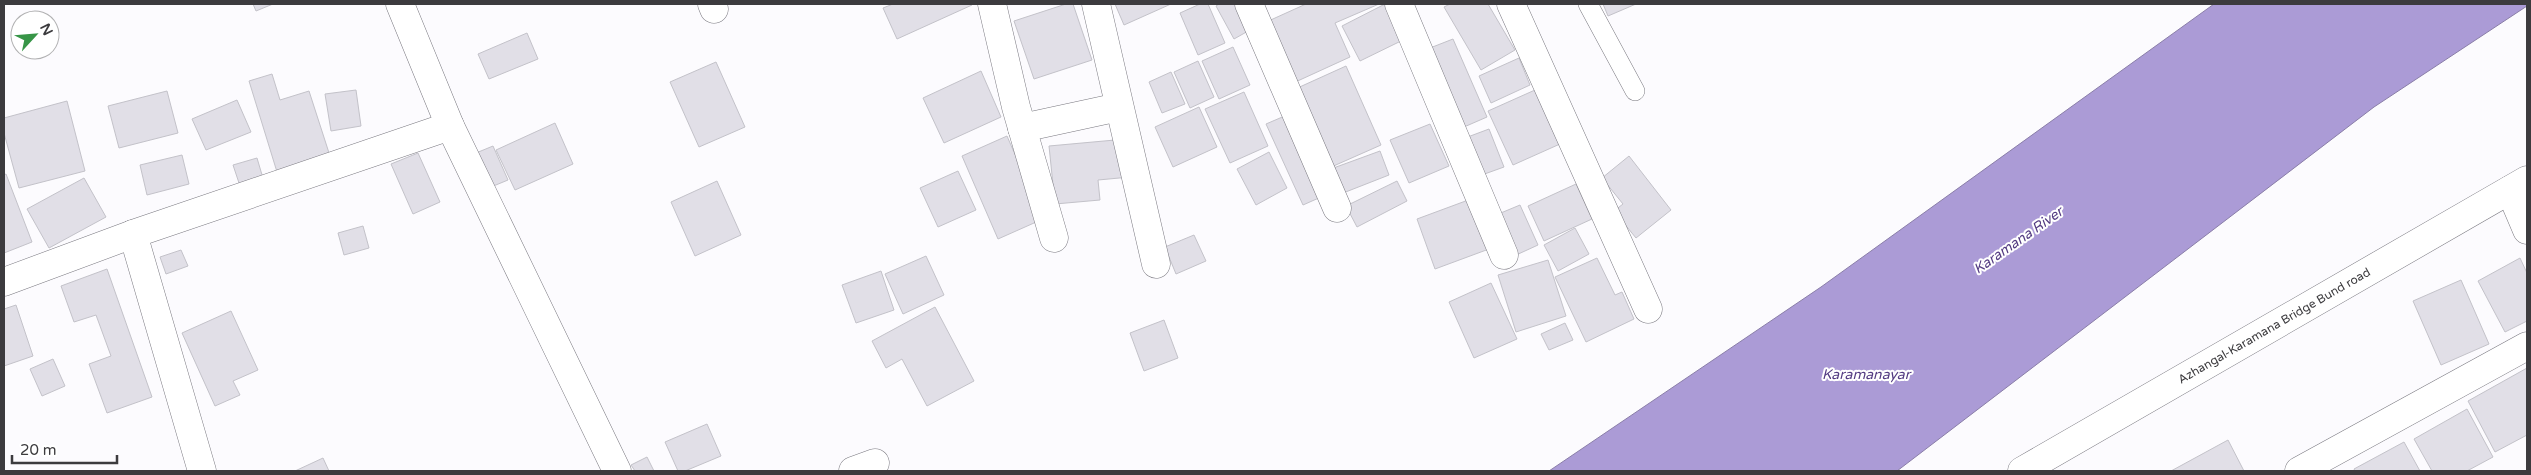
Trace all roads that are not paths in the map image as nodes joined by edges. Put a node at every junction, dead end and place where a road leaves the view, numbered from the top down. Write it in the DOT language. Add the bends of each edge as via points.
graph roads {
  1 [pos="400,4"];
  2 [pos="992,4"];
  3 [pos="1096,4"];
  4 [pos="1249,4"];
  5 [pos="1399,4"];
  6 [pos="1511,4"];
  7 [pos="1588,4"];
  8 [pos="1635,91"];
  9 [pos="1119,107"];
  10 [pos="450,126"];
  11 [pos="1022,128"];
  12 [pos="2519,185"];
  13 [pos="1337,208"];
  14 [pos="2527,230"];
  15 [pos="133,234"];
  16 [pos="1054,238"];
  17 [pos="1504,255"];
  18 [pos="1156,264"];
  19 [pos="4,282"];
  20 [pos="1648,309"];
  21 [pos="2527,346"];
  22 [pos="202,471"];
  23 [pos="617,471"];
  24 [pos="2022,471"];
  25 [pos="2300,471"];
  1 -- 10 [label="street"];
  2 -- 11 [label="street"];
  3 -- 9 [label="street"];
  4 -- 13 [label="street"];
  5 -- 17 [label="street"];
  6 -- 20 [label="street"];
  7 -- 8 [label="lane"];
  9 -- 11 [label="street"];
  9 -- 18 [label="street"];
  10 -- 15 [label="street"];
  10 -- 23 [label="street"];
  11 -- 16 [label="street"];
  12 -- 14 [label="street"];
  12 -- 24 [label="street, Azhangal-Karamana Bridge Bund road"];
  15 -- 19 [label="street"];
  15 -- 22 [label="street"];
  21 -- 25 [label="street"];
}
